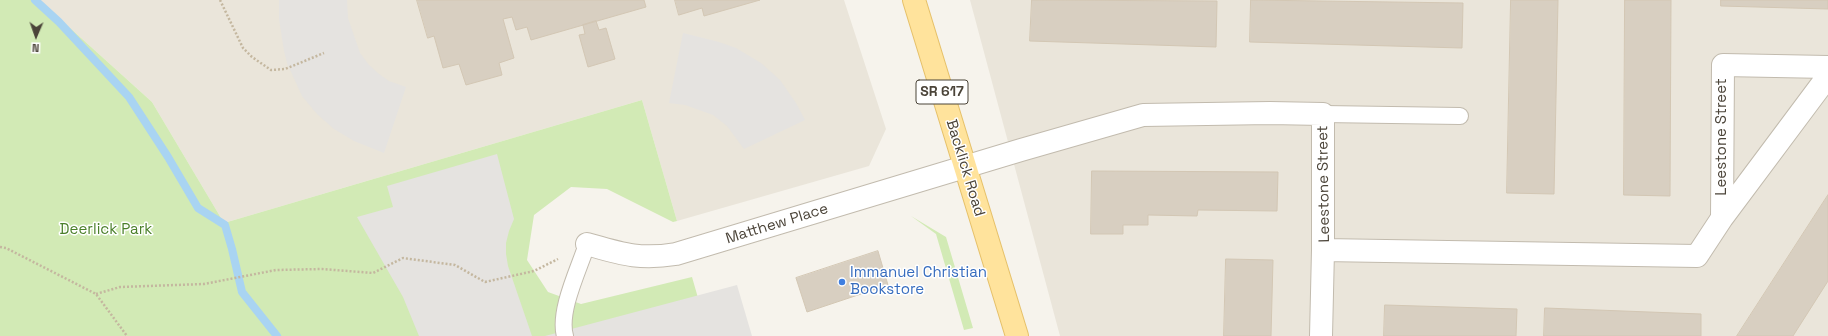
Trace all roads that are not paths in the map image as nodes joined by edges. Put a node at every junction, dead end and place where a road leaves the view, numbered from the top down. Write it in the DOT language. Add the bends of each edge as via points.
graph roads {
  1 [pos="914,0"];
  2 [pos="1828,68"];
  3 [pos="1828,76"];
  4 [pos="1322,114"];
  5 [pos="1460,116"];
  6 [pos="965,167"];
  7 [pos="1722,218"];
  8 [pos="587,244"];
  9 [pos="1323,250"];
  10 [pos="565,336"];
  11 [pos="1016,336"];
  12 [pos="1321,336"];
  1 -- 6 [label="main road, Backlick Road / SR 617"];
  2 -- 7 [label="street, Leestone Street" via="1723,65"];
  3 -- 7 [label="street, Leestone Street"];
  4 -- 5 [label="lane"];
  4 -- 6 [label="street, Leestone Street" via="1143,114"];
  4 -- 9 [label="street, Leestone Street"];
  6 -- 8 [label="street, Matthew Place" via="676,254 629,256"];
  6 -- 11 [label="main road, Backlick Road / SR 617"];
  7 -- 9 [label="street, Leestone Street" via="1697,256"];
  8 -- 10 [label="lane" via="566,306"];
  9 -- 12 [label="street"];
}
